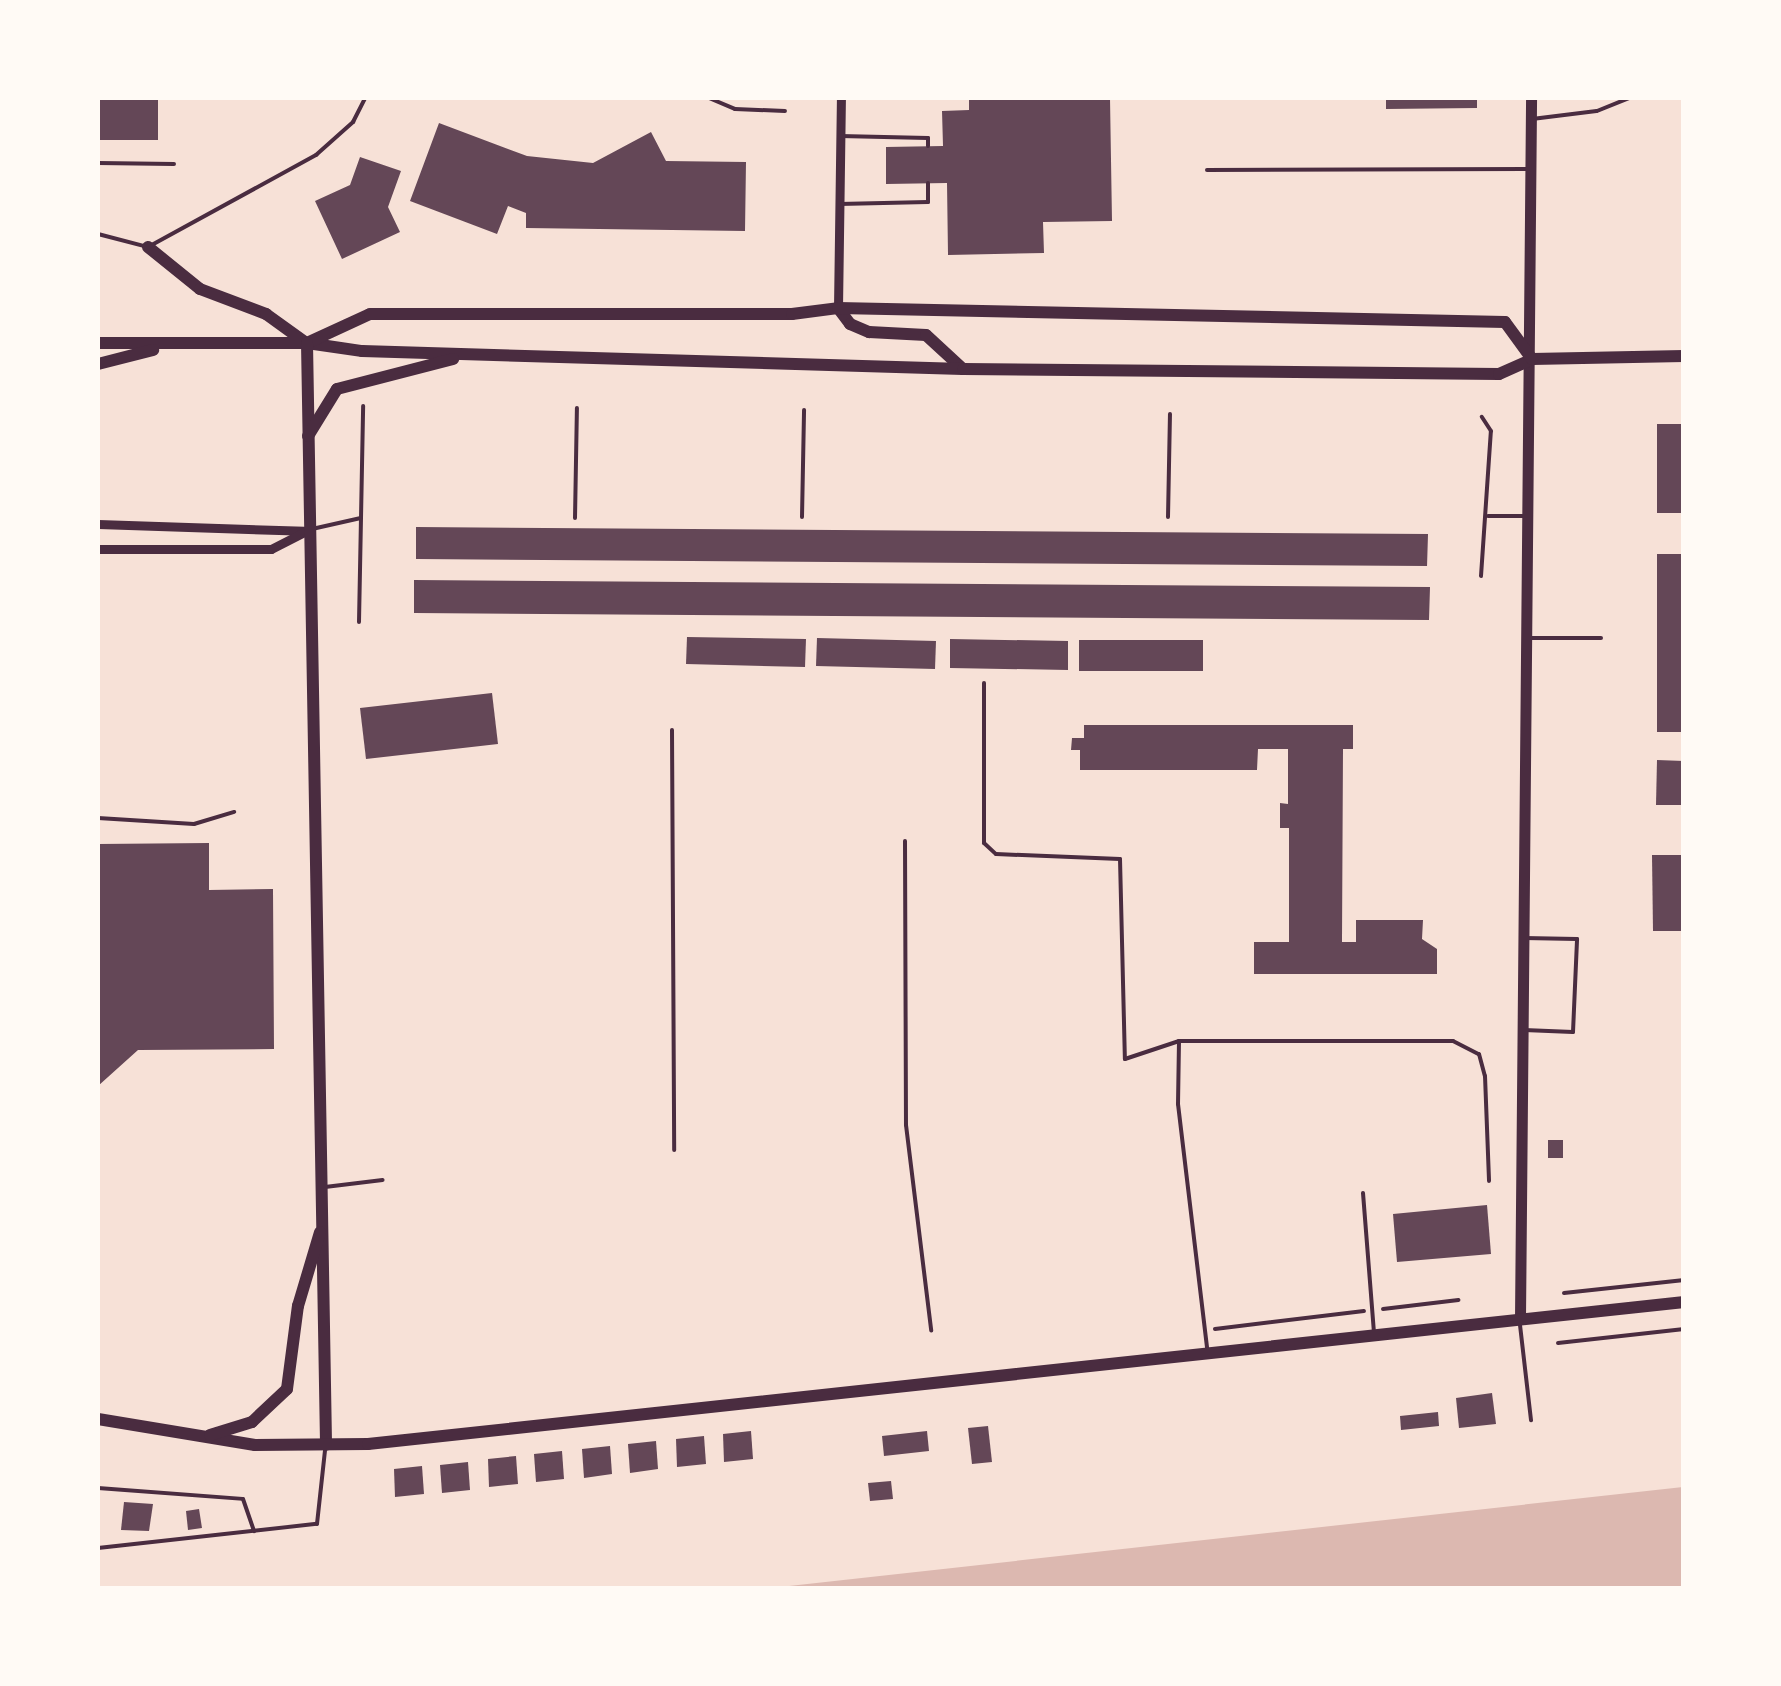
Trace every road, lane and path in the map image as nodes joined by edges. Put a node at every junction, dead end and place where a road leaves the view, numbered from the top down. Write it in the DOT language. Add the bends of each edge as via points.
graph roads {
  1 [pos="365,98"];
  2 [pos="709,98"];
  3 [pos="840,98"];
  4 [pos="1532,98"];
  5 [pos="1628,98"];
  6 [pos="785,111"];
  7 [pos="1532,119"];
  8 [pos="840,136"];
  9 [pos="928,146"];
  10 [pos="98,163"];
  11 [pos="174,164"];
  12 [pos="1532,169"];
  13 [pos="1207,170"];
  14 [pos="928,183"];
  15 [pos="840,204"];
  16 [pos="98,234"];
  17 [pos="148,247"];
  18 [pos="838,308"];
  19 [pos="307,343"];
  20 [pos="98,344"];
  21 [pos="159,348"];
  22 [pos="475,355"];
  23 [pos="1684,356"];
  24 [pos="1532,359"];
  25 [pos="98,364"];
  26 [pos="963,369"];
  27 [pos="363,406"];
  28 [pos="577,408"];
  29 [pos="804,410"];
  30 [pos="1170,414"];
  31 [pos="1482,417"];
  32 [pos="306,439"];
  33 [pos="1488,516"];
  34 [pos="1526,516"];
  35 [pos="802,517"];
  36 [pos="1168,517"];
  37 [pos="360,518"];
  38 [pos="575,518"];
  39 [pos="98,524"];
  40 [pos="306,531"];
  41 [pos="98,549"];
  42 [pos="1481,576"];
  43 [pos="359,622"];
  44 [pos="1525,638"];
  45 [pos="1601,638"];
  46 [pos="984,684"];
  47 [pos="672,730"];
  48 [pos="234,812"];
  49 [pos="98,818"];
  50 [pos="905,842"];
  51 [pos="1523,938"];
  52 [pos="1524,1030"];
  53 [pos="1179,1041"];
  54 [pos="674,1150"];
  55 [pos="383,1180"];
  56 [pos="1489,1181"];
  57 [pos="324,1187"];
  58 [pos="1363,1193"];
  59 [pos="324,1215"];
  60 [pos="1684,1280"];
  61 [pos="1564,1294"];
  62 [pos="1458,1300"];
  63 [pos="1684,1302"];
  64 [pos="1372,1310"];
  65 [pos="1520,1318"];
  66 [pos="1684,1329"];
  67 [pos="931,1330"];
  68 [pos="1205,1330"];
  69 [pos="1374,1334"];
  70 [pos="1558,1343"];
  71 [pos="1208,1353"];
  72 [pos="98,1419"];
  73 [pos="1531,1420"];
  74 [pos="202,1437"];
  75 [pos="326,1445"];
  76 [pos="98,1488"];
  77 [pos="254,1531"];
  78 [pos="98,1548"];
  1 -- 17 [label="lane" via="352,122 316,154"];
  2 -- 6 [label="lane" via="735,109"];
  3 -- 8 [label="street"];
  4 -- 7 [label="street"];
  5 -- 7 [label="lane" via="1598,112"];
  7 -- 12 [label="street"];
  8 -- 9 [label="lane" via="928,138"];
  8 -- 15 [label="street"];
  10 -- 11 [label="path"];
  12 -- 13 [label="lane"];
  12 -- 24 [label="street"];
  14 -- 15 [label="lane" via="928,202"];
  15 -- 18 [label="street"];
  16 -- 17 [label="lane"];
  17 -- 19 [label="main road" via="200,289 266,314"];
  18 -- 19 [label="main road" via="792,314 370,314"];
  18 -- 24 [label="main road" via="1506,322"];
  18 -- 26 [label="main road" via="850,324 870,332 926,334"];
  19 -- 21 [label="main road"];
  19 -- 22 [label="main road"];
  19 -- 32 [label="main road"];
  20 -- 21 [label="main road"];
  21 -- 25 [label="main road"];
  22 -- 26 [label="main road"];
  22 -- 32 [label="main road" via="338,389"];
  23 -- 24 [label="main road"];
  24 -- 26 [label="main road" via="1499,374"];
  24 -- 34 [label="street"];
  27 -- 37 [label="lane"];
  28 -- 38 [label="lane"];
  29 -- 35 [label="lane"];
  30 -- 36 [label="lane"];
  31 -- 33 [label="lane" via="1491,431"];
  32 -- 40 [label="main road"];
  33 -- 34 [label="lane"];
  33 -- 42 [label="lane"];
  34 -- 44 [label="street"];
  37 -- 40 [label="lane"];
  37 -- 43 [label="lane"];
  39 -- 40 [label="street"];
  40 -- 41 [label="street" via="271,549"];
  40 -- 57 [label="main road"];
  44 -- 45 [label="lane"];
  44 -- 51 [label="street"];
  46 -- 53 [label="lane" via="984,843 996,854 1120,859 1126,1059"];
  47 -- 54 [label="lane"];
  48 -- 49 [label="lane" via="194,824"];
  50 -- 67 [label="lane" via="906,1126"];
  51 -- 52 [label="street"];
  51 -- 52 [label="lane" via="1577,939 1573,1032"];
  52 -- 65 [label="street"];
  53 -- 56 [label="lane" via="1453,1041 1479,1054 1485,1076"];
  53 -- 68 [label="lane" via="1178,1104"];
  55 -- 57 [label="lane"];
  57 -- 59 [label="main road"];
  58 -- 64 [label="lane"];
  59 -- 74 [label="main road" via="298,1306 287,1390 252,1422"];
  59 -- 75 [label="main road"];
  60 -- 61 [label="path"];
  62 -- 64 [label="path"];
  63 -- 65 [label="main road"];
  64 -- 68 [label="path"];
  64 -- 69 [label="lane"];
  65 -- 69 [label="main road"];
  65 -- 73 [label="lane"];
  66 -- 70 [label="path"];
  68 -- 71 [label="lane"];
  69 -- 71 [label="main road"];
  71 -- 75 [label="main road"];
  72 -- 74 [label="main road"];
  74 -- 75 [label="main road"];
  75 -- 77 [label="lane" via="317,1524"];
  76 -- 77 [label="lane" via="243,1498"];
  77 -- 78 [label="lane"];
}
